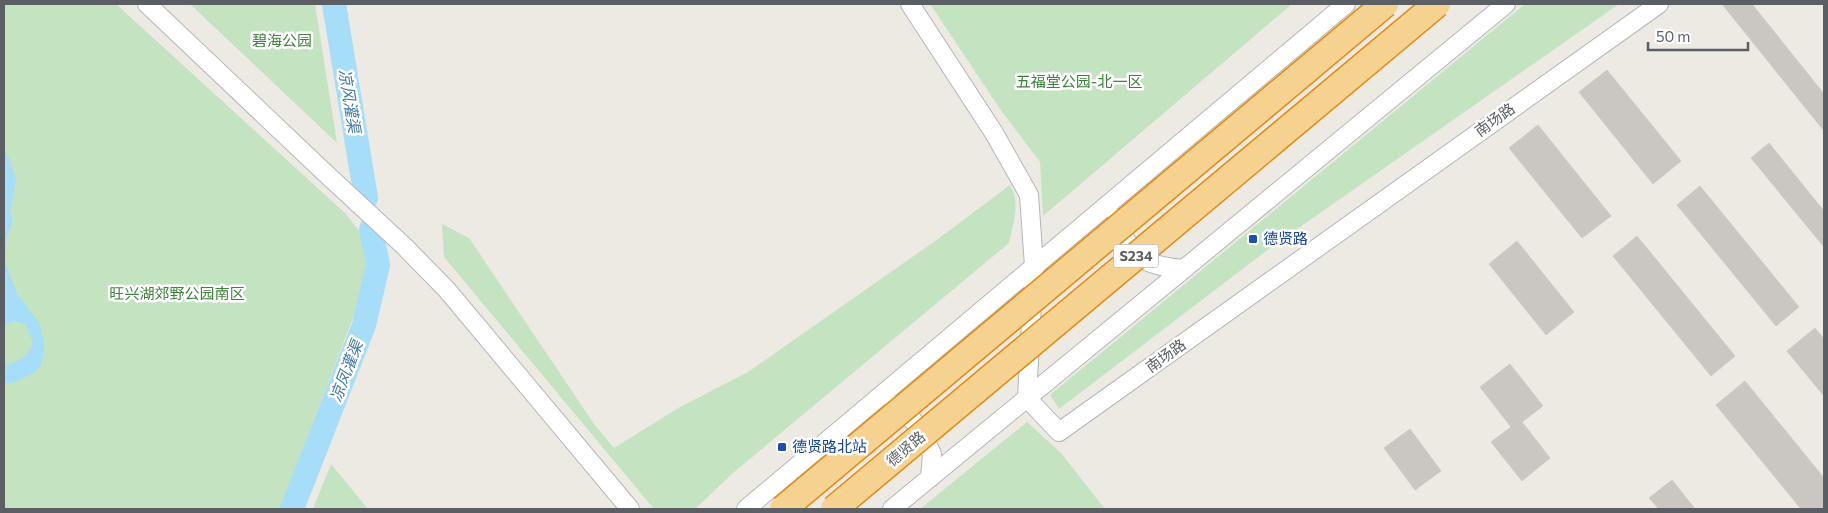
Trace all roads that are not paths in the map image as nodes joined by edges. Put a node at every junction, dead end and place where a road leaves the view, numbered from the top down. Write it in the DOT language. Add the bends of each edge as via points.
graph roads {
  1 [pos="147,4"];
  2 [pos="910,4"];
  3 [pos="1346,4"];
  4 [pos="1385,4"];
  5 [pos="1437,4"];
  6 [pos="1506,4"];
  7 [pos="1659,4"];
  8 [pos="1121,193"];
  9 [pos="1034,266"];
  10 [pos="1183,269"];
  11 [pos="1027,398"];
  12 [pos="874,401"];
  13 [pos="930,478"];
  14 [pos="630,509"];
  15 [pos="746,509"];
  16 [pos="782,509"];
  17 [pos="834,509"];
  18 [pos="892,509"];
  1 -- 14 [label="street" via="447,290"];
  2 -- 9 [label="street" via="994,133 1029,195"];
  3 -- 8 [label="street"];
  4 -- 16 [label="highway, S234, bridge"];
  5 -- 17 [label="highway, 德贤路 / S234, bridge"];
  6 -- 10 [label="street"];
  7 -- 11 [label="street, 南场路" via="1059,432"];
  8 -- 9 [label="street"];
  8 -- 10 [label="street" via="1117,217 1124,240 1140,259 1159,266"];
  9 -- 11 [label="street"];
  9 -- 12 [label="street"];
  10 -- 11 [label="street"];
  11 -- 13 [label="street"];
  12 -- 13 [label="street" via="898,405 919,428 932,454"];
  12 -- 15 [label="street"];
  13 -- 18 [label="street"];
}
